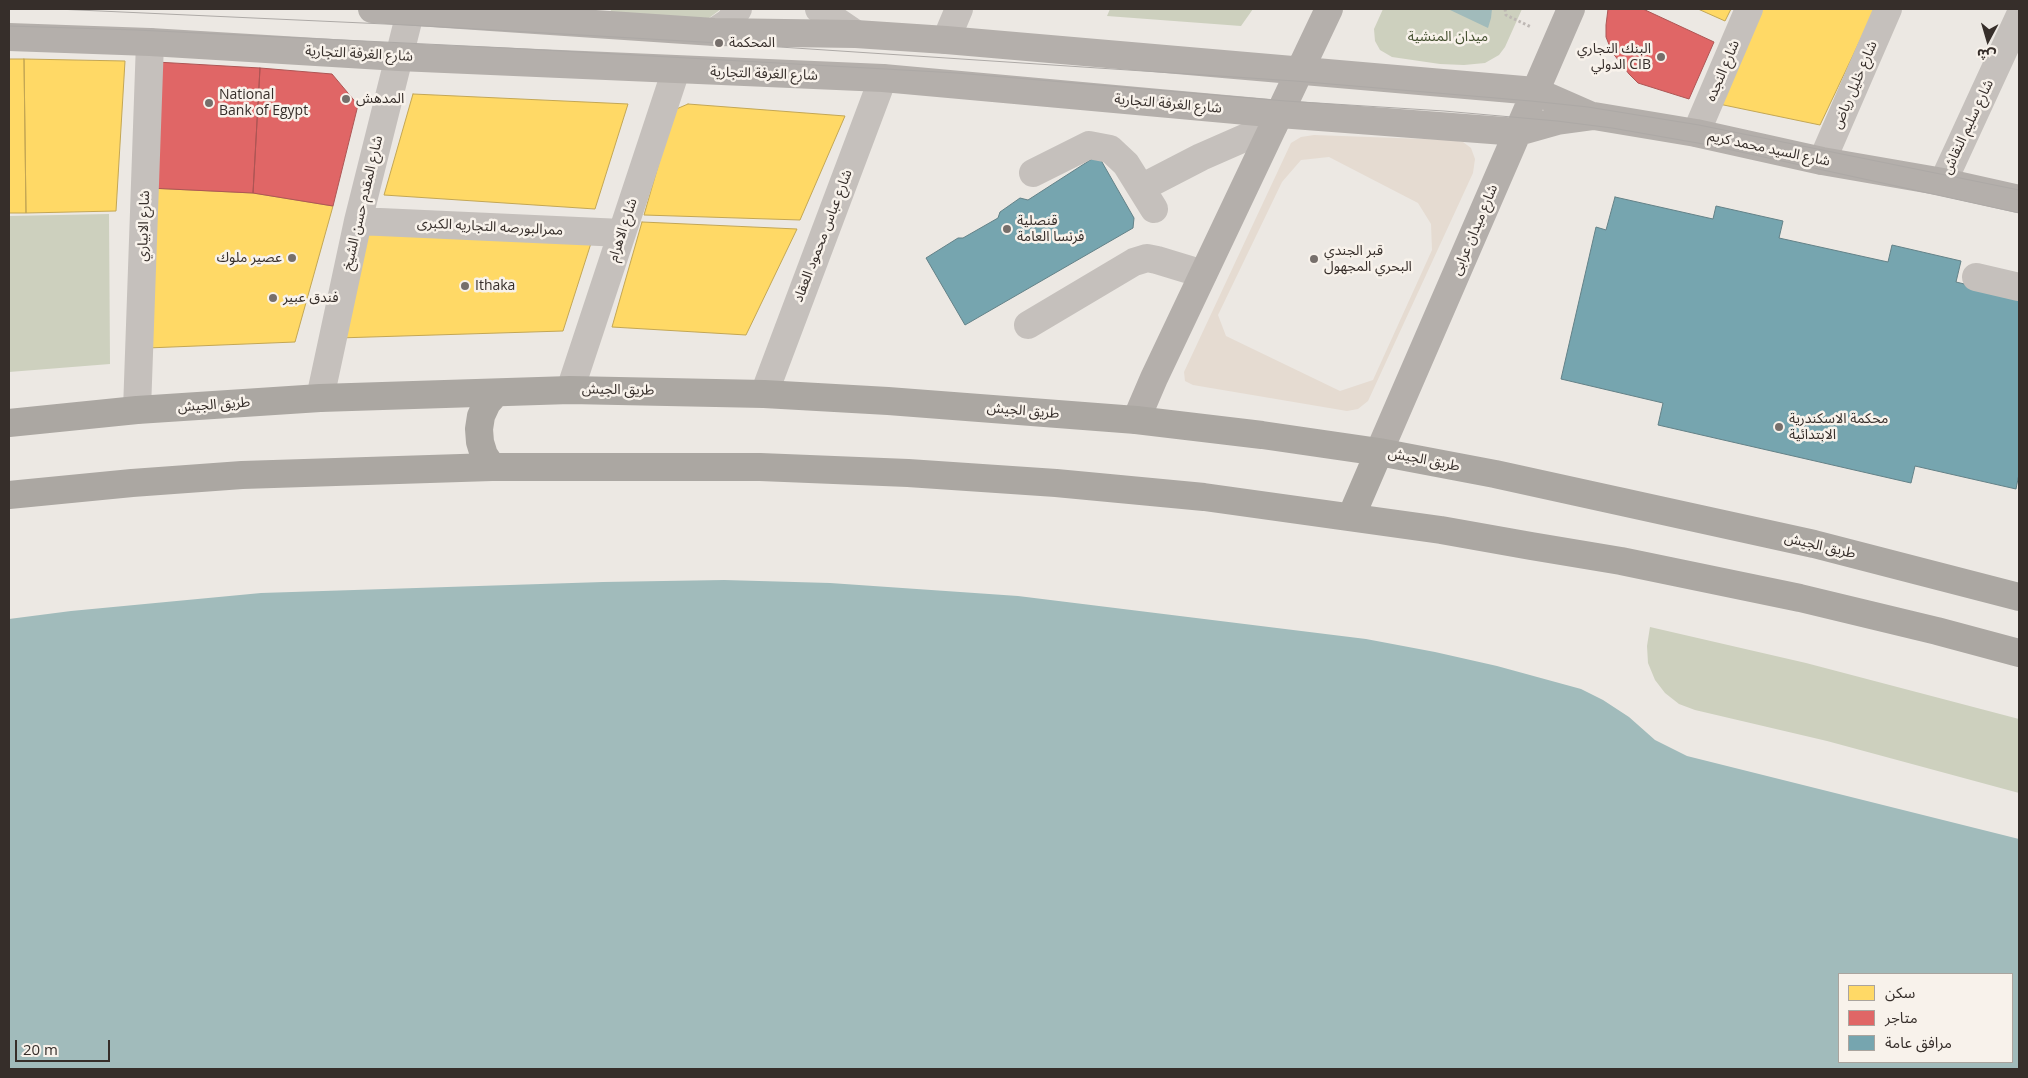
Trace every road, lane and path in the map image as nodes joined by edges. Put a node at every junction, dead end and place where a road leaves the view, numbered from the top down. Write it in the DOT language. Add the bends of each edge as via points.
graph roads {
  1 [pos="372,9"];
  2 [pos="738,9"];
  3 [pos="819,9"];
  4 [pos="959,9"];
  5 [pos="1329,9"];
  6 [pos="1571,9"];
  7 [pos="1749,9"];
  8 [pos="1888,9"];
  9 [pos="411,10"];
  10 [pos="2014,16"];
  11 [pos="714,32"];
  12 [pos="856,34"];
  13 [pos="9,37"];
  14 [pos="946,40"];
  15 [pos="150,42"];
  16 [pos="399,57"];
  17 [pos="676,70"];
  18 [pos="1299,72"];
  19 [pos="883,78"];
  20 [pos="1536,91"];
  21 [pos="1594,116"];
  22 [pos="1277,120"];
  23 [pos="1518,132"];
  24 [pos="1696,133"];
  25 [pos="1822,161"];
  26 [pos="1033,174"];
  27 [pos="1943,182"];
  28 [pos="2019,199"];
  29 [pos="358,221"];
  30 [pos="622,233"];
  31 [pos="1203,274"];
  32 [pos="1976,277"];
  33 [pos="2019,287"];
  34 [pos="1028,325"];
  35 [pos="570,390"];
  36 [pos="496,393"];
  37 [pos="764,394"];
  38 [pos="320,398"];
  39 [pos="136,410"];
  40 [pos="1136,420"];
  41 [pos="9,424"];
  42 [pos="1379,452"];
  43 [pos="492,467"];
  44 [pos="9,495"];
  45 [pos="1350,517"];
  46 [pos="2019,597"];
  47 [pos="2019,653"];
  1 -- 9 [label="main road"];
  2 -- 11 [label="street" via="729,22"];
  3 -- 12 [label="street"];
  4 -- 14 [label="street"];
  5 -- 18 [label="main road"];
  6 -- 20 [label="main road, شارع ميدان عرابى"];
  7 -- 24 [label="street, شارع النجده"];
  8 -- 25 [label="street, شارع خليل رياض"];
  9 -- 11 [label="main road"];
  9 -- 16 [label="street, شارع المقدم حسن الشيخ"];
  10 -- 27 [label="street, شارع سليم النقاش"];
  11 -- 12 [label="main road"];
  12 -- 14 [label="main road"];
  13 -- 15 [label="main road, شارع الغرفة التجارية"];
  14 -- 18 [label="main road"];
  15 -- 16 [label="main road, شارع الغرفة التجارية"];
  15 -- 39 [label="street, شارع الابياري"];
  16 -- 17 [label="main road, شارع الغرفة التجارية"];
  16 -- 29 [label="street, شارع المقدم حسن الشيخ"];
  17 -- 19 [label="main road, شارع الغرفة التجارية"];
  17 -- 30 [label="street, شارع الاهرام"];
  18 -- 20 [label="main road"];
  18 -- 22 [label="main road"];
  19 -- 22 [label="main road, شارع الغرفة التجارية"];
  19 -- 37 [label="street, شارع عباس محمود العقاد"];
  20 -- 21 [label="main road"];
  20 -- 23 [label="main road, شارع ميدان عرابى"];
  21 -- 23 [label="main road, شارع السيد محمد كريم" via="1557,121"];
  21 -- 24 [label="main road, شارع السيد محمد كريم"];
  22 -- 23 [label="main road, شارع الغرفة التجارية"];
  22 -- 26 [label="street" via="1202,157 1148,198 1126,164 1110,149 1089,145"];
  22 -- 31 [label="main road"];
  23 -- 42 [label="main road, شارع ميدان عرابى"];
  24 -- 25 [label="main road, شارع السيد محمد كريم"];
  25 -- 27 [label="main road, شارع السيد محمد كريم"];
  27 -- 28 [label="main road, شارع السيد محمد كريم"];
  29 -- 30 [label="street, ممرالبورصه التجاريه الكبرى"];
  29 -- 38 [label="street, شارع المقدم حسن الشيخ"];
  30 -- 35 [label="street, شارع الاهرام"];
  31 -- 34 [label="street" via="1147,258 1134,262"];
  31 -- 40 [label="main road"];
  32 -- 33 [label="street"];
  35 -- 36 [label="highway, طريق الجيش"];
  35 -- 37 [label="highway, طريق الجيش"];
  36 -- 38 [label="highway, طريق الجيش"];
  36 -- 43 [label="highway" via="484,410 479,429 484,455"];
  37 -- 40 [label="highway, طريق الجيش"];
  38 -- 39 [label="highway, طريق الجيش"];
  39 -- 41 [label="highway, طريق الجيش"];
  40 -- 42 [label="highway, طريق الجيش"];
  42 -- 45 [label="highway"];
  42 -- 46 [label="highway, طريق الجيش" via="1786,538"];
  43 -- 44 [label="highway" via="242,475"];
  43 -- 45 [label="highway" via="760,467 908,473 1194,496"];
  45 -- 47 [label="highway" via="1522,544 1701,578"];
}
